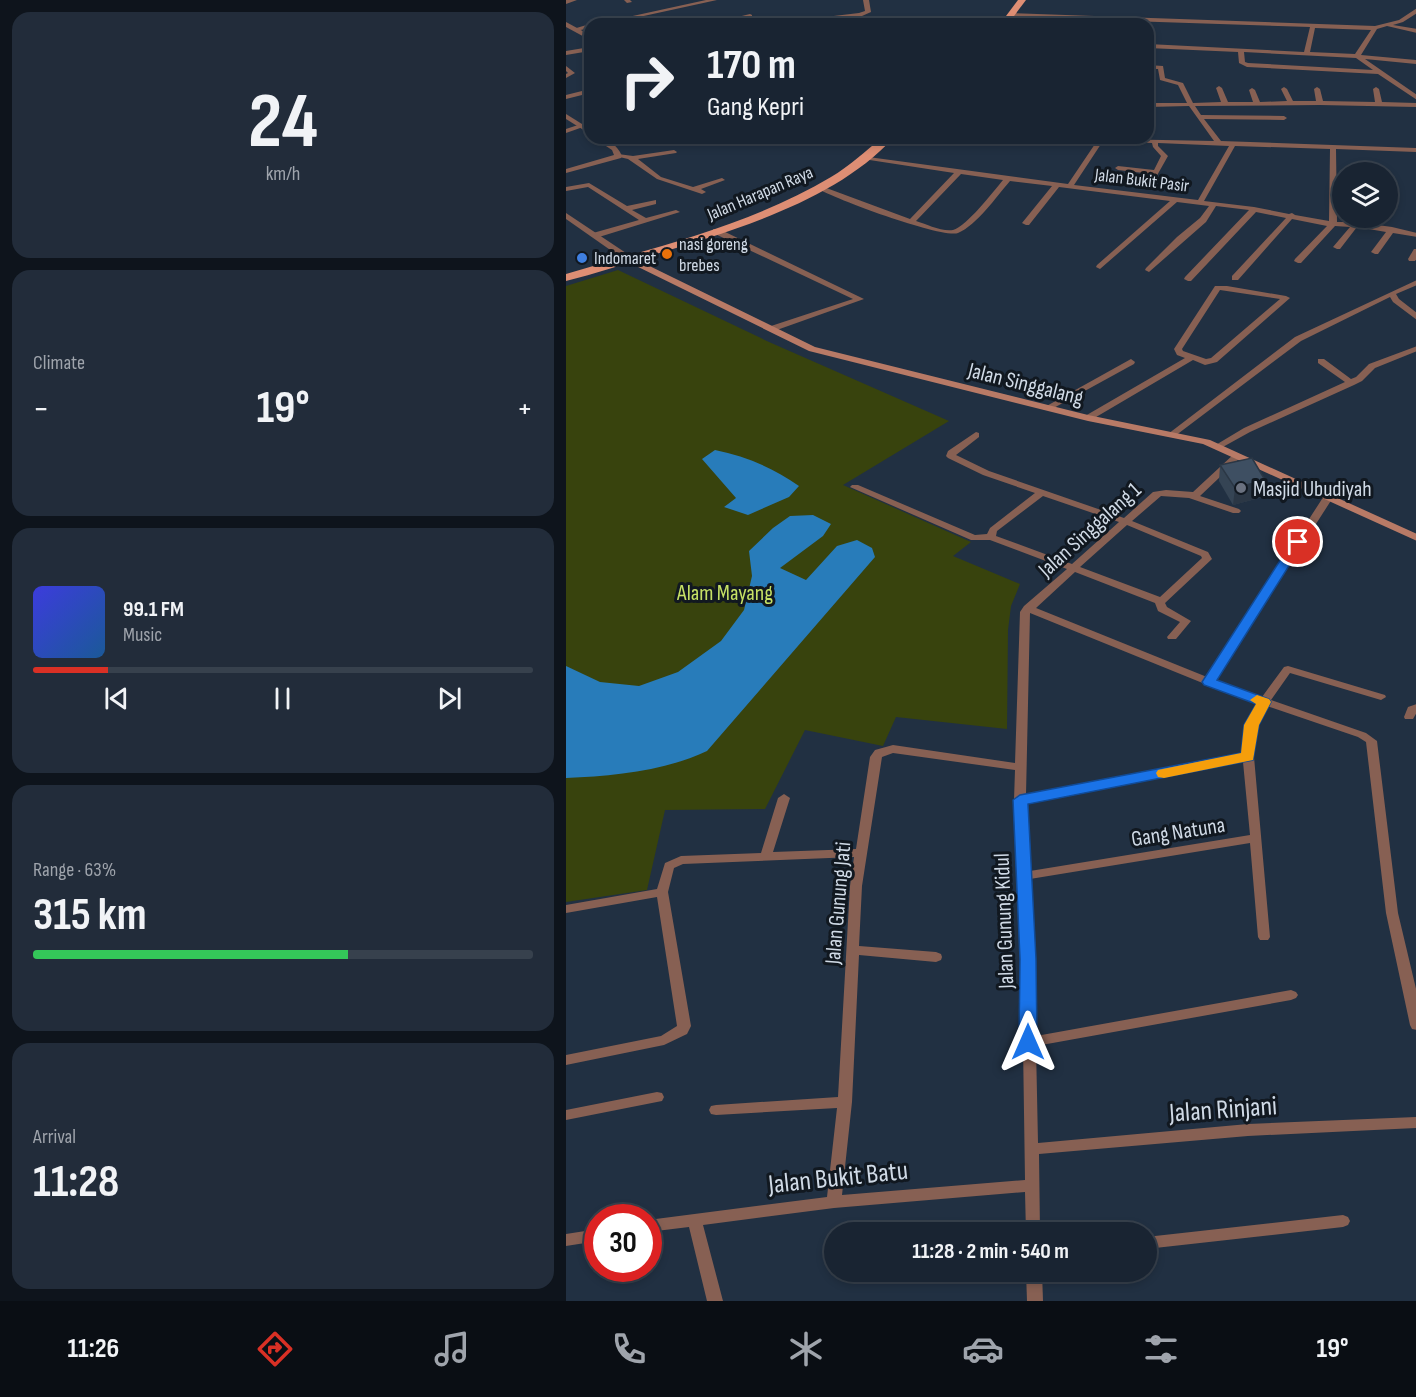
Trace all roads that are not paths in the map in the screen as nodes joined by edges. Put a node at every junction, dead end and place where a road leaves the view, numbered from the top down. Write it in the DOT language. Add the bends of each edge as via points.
graph roads {
  1 [pos="574,0"];
  2 [pos="680,0"];
  3 [pos="714,0"];
  4 [pos="866,0"];
  5 [pos="1022,0"];
  6 [pos="566,2"];
  7 [pos="694,2"];
  8 [pos="668,9"];
  9 [pos="1416,10"];
  10 [pos="1010,15"];
  11 [pos="750,16"];
  12 [pos="627,18"];
  13 [pos="740,18"];
  14 [pos="834,18"];
  15 [pos="1008,18"];
  16 [pos="1068,18"];
  17 [pos="1154,22"];
  18 [pos="566,24"];
  19 [pos="1313,25"];
  20 [pos="1386,25"];
  21 [pos="584,28"];
  22 [pos="1375,28"];
  23 [pos="576,30"];
  24 [pos="1416,31"];
  25 [pos="584,35"];
  26 [pos="1154,46"];
  27 [pos="584,50"];
  28 [pos="1241,50"];
  29 [pos="1273,51"];
  30 [pos="566,53"];
  31 [pos="1303,53"];
  32 [pos="1333,55"];
  33 [pos="1356,56"];
  34 [pos="1416,62"];
  35 [pos="1154,67"];
  36 [pos="1273,67"];
  37 [pos="566,68"];
  38 [pos="1299,68"];
  39 [pos="1335,70"];
  40 [pos="1379,72"];
  41 [pos="566,76"];
  42 [pos="1219,88"];
  43 [pos="1284,89"];
  44 [pos="1317,89"];
  45 [pos="1376,89"];
  46 [pos="1252,90"];
  47 [pos="1402,90"];
  48 [pos="1416,91"];
  49 [pos="584,92"];
  50 [pos="566,97"];
  51 [pos="1416,98"];
  52 [pos="1257,103"];
  53 [pos="1291,103"];
  54 [pos="1320,103"];
  55 [pos="1191,104"];
  56 [pos="1225,104"];
  57 [pos="1379,104"];
  58 [pos="1154,105"];
  59 [pos="1416,105"];
  60 [pos="566,116"];
  61 [pos="1199,117"];
  62 [pos="1284,118"];
  63 [pos="581,126"];
  64 [pos="584,128"];
  65 [pos="566,131"];
  66 [pos="1155,141"];
  67 [pos="1219,143"];
  68 [pos="607,144"];
  69 [pos="880,144"];
  70 [pos="1101,144"];
  71 [pos="1233,144"];
  72 [pos="1333,147"];
  73 [pos="1416,150"];
  74 [pos="674,152"];
  75 [pos="618,156"];
  76 [pos="863,157"];
  77 [pos="633,158"];
  78 [pos="1333,162"];
  79 [pos="1118,168"];
  80 [pos="566,170"];
  81 [pos="959,172"];
  82 [pos="1008,179"];
  83 [pos="722,180"];
  84 [pos="1057,186"];
  85 [pos="819,187"];
  86 [pos="1069,187"];
  87 [pos="566,189"];
  88 [pos="1176,199"];
  89 [pos="653,202"];
  90 [pos="1200,202"];
  91 [pos="1214,204"];
  92 [pos="626,209"];
  93 [pos="1254,209"];
  94 [pos="676,212"];
  95 [pos="566,215"];
  96 [pos="1292,215"];
  97 [pos="645,221"];
  98 [pos="911,222"];
  99 [pos="1026,223"];
  100 [pos="1332,224"];
  101 [pos="1332,225"];
  102 [pos="1353,228"];
  103 [pos="1381,228"];
  104 [pos="1392,229"];
  105 [pos="716,231"];
  106 [pos="1416,235"];
  107 [pos="596,236"];
  108 [pos="1337,247"];
  109 [pos="1375,252"];
  110 [pos="629,259"];
  111 [pos="1298,261"];
  112 [pos="1100,267"];
  113 [pos="1150,270"];
  114 [pos="566,278"];
  115 [pos="1235,278"];
  116 [pos="1188,279"];
  117 [pos="1416,282"];
  118 [pos="1392,293"];
  119 [pos="1416,318"];
  120 [pos="771,329"];
  121 [pos="1416,348"];
  122 [pos="1191,358"];
  123 [pos="1321,361"];
  124 [pos="1131,362"];
  125 [pos="1351,383"];
  126 [pos="1047,408"];
  127 [pos="1088,418"];
  128 [pos="1172,434"];
  129 [pos="976,435"];
  130 [pos="1218,446"];
  131 [pos="1237,456"];
  132 [pos="854,487"];
  133 [pos="1041,493"];
  134 [pos="1192,495"];
  135 [pos="1327,499"];
  136 [pos="1236,511"];
  137 [pos="1125,521"];
  138 [pos="991,537"];
  139 [pos="1416,538"];
  140 [pos="1076,568"];
  141 [pos="1160,601"];
  142 [pos="1028,608"];
  143 [pos="1172,637"];
  144 [pos="1209,682"];
  145 [pos="1381,697"];
  146 [pos="1264,702"];
  147 [pos="1416,707"];
  148 [pos="1409,717"];
  149 [pos="1248,757"];
  150 [pos="1021,767"];
  151 [pos="784,798"];
  152 [pos="1020,800"];
  153 [pos="1256,838"];
  154 [pos="861,853"];
  155 [pos="766,857"];
  156 [pos="1024,876"];
  157 [pos="662,892"];
  158 [pos="566,909"];
  159 [pos="1264,937"];
  160 [pos="853,950"];
  161 [pos="936,957"];
  162 [pos="1291,995"];
  163 [pos="1416,1025"];
  164 [pos="1028,1042"];
  165 [pos="566,1060"];
  166 [pos="657,1097"];
  167 [pos="845,1102"];
  168 [pos="716,1110"];
  169 [pos="566,1115"];
  170 [pos="1416,1122"];
  171 [pos="1033,1149"];
  172 [pos="1034,1185"];
  173 [pos="834,1202"];
  174 [pos="694,1219"];
  175 [pos="1343,1221"];
  176 [pos="1033,1222"];
  177 [pos="662,1224"];
  178 [pos="584,1237"];
  179 [pos="566,1240"];
  180 [pos="1157,1242"];
  181 [pos="1034,1282"];
  182 [pos="715,1301"];
  183 [pos="1035,1301"];
  1 -- 6 [label="street"];
  2 -- 8 [label="street" via="665,3"];
  3 -- 7 [label="street"];
  4 -- 14 [label="street" via="868,12"];
  5 -- 10 [label="main road"];
  7 -- 8 [label="street"];
  8 -- 12 [label="street"];
  9 -- 20 [label="street" via="1401,21"];
  10 -- 15 [label="main road"];
  10 -- 16 [label="street"];
  11 -- 13 [label="street"];
  17 -- 19 [label="street"];
  18 -- 23 [label="street"];
  19 -- 22 [label="street"];
  19 -- 31 [label="street"];
  20 -- 22 [label="street"];
  20 -- 24 [label="street"];
  21 -- 23 [label="street"];
  22 -- 33 [label="street"];
  23 -- 25 [label="street"];
  26 -- 28 [label="street"];
  27 -- 30 [label="street"];
  28 -- 29 [label="street"];
  28 -- 36 [label="street" via="1244,64"];
  29 -- 31 [label="street"];
  29 -- 36 [label="street"];
  31 -- 32 [label="street"];
  31 -- 38 [label="street"];
  32 -- 33 [label="street"];
  32 -- 39 [label="street"];
  33 -- 34 [label="street"];
  33 -- 40 [label="street"];
  35 -- 55 [label="street" via="1161,67 1162,79 1181,84"];
  36 -- 38 [label="street"];
  37 -- 41 [label="street" via="572,73"];
  38 -- 39 [label="street"];
  39 -- 40 [label="street"];
  40 -- 47 [label="street"];
  42 -- 56 [label="street"];
  43 -- 53 [label="street"];
  44 -- 54 [label="street"];
  45 -- 57 [label="street"];
  46 -- 52 [label="street"];
  47 -- 48 [label="street"];
  47 -- 51 [label="street"];
  49 -- 50 [label="street"];
  52 -- 53 [label="street"];
  52 -- 56 [label="street"];
  53 -- 54 [label="street"];
  54 -- 57 [label="street"];
  55 -- 56 [label="street"];
  55 -- 58 [label="street"];
  55 -- 61 [label="street"];
  57 -- 59 [label="street"];
  60 -- 63 [label="street"];
  61 -- 62 [label="street"];
  61 -- 67 [label="street"];
  63 -- 64 [label="street"];
  63 -- 65 [label="street"];
  66 -- 67 [label="street"];
  66 -- 79 [label="street" via="1165,156 1154,175"];
  67 -- 71 [label="street"];
  68 -- 75 [label="street"];
  69 -- 76 [label="main road, Jalan Harapan Raya"];
  70 -- 86 [label="street"];
  71 -- 72 [label="street"];
  71 -- 90 [label="street"];
  72 -- 73 [label="street"];
  72 -- 78 [label="street"];
  74 -- 77 [label="street"];
  75 -- 77 [label="street"];
  75 -- 80 [label="street"];
  76 -- 81 [label="street, Jalan Bukit Pasir"];
  76 -- 85 [label="main road, Jalan Harapan Raya"];
  77 -- 83 [label="street" via="653,175 698,191"];
  81 -- 82 [label="street, Jalan Bukit Pasir"];
  81 -- 98 [label="street"];
  82 -- 84 [label="street, Jalan Bukit Pasir"];
  82 -- 98 [label="street" via="954,232 945,233"];
  84 -- 86 [label="street, Jalan Bukit Pasir"];
  84 -- 99 [label="street"];
  85 -- 98 [label="street"];
  85 -- 105 [label="main road, Jalan Harapan Raya"];
  86 -- 88 [label="street, Jalan Bukit Pasir"];
  87 -- 92 [label="street" via="590,184"];
  88 -- 90 [label="street, Jalan Bukit Pasir"];
  88 -- 112 [label="street"];
  89 -- 92 [label="street"];
  90 -- 91 [label="street, Jalan Bukit Pasir"];
  91 -- 93 [label="street, Jalan Bukit Pasir"];
  91 -- 113 [label="street" via="1203,220"];
  92 -- 97 [label="street"];
  93 -- 96 [label="street, Jalan Bukit Pasir"];
  93 -- 116 [label="street"];
  94 -- 97 [label="street"];
  95 -- 107 [label="street"];
  96 -- 100 [label="street, Jalan Bukit Pasir"];
  96 -- 115 [label="street"];
  97 -- 107 [label="street"];
  101 -- 111 [label="street"];
  102 -- 108 [label="street"];
  103 -- 104 [label="street, Jalan Bukit Pasir"];
  104 -- 106 [label="street, Jalan Bukit Pasir"];
  104 -- 109 [label="street"];
  105 -- 110 [label="main road, Jalan Harapan Raya"];
  105 -- 120 [label="street" via="860,299"];
  107 -- 110 [label="street"];
  110 -- 114 [label="main road, Jalan Harapan Raya"];
  110 -- 120 [label="main road, Jalan Singgalang"];
  117 -- 118 [label="street"];
  118 -- 119 [label="street"];
  118 -- 128 [label="street" via="1298,339"];
  120 -- 126 [label="main road, Jalan Singgalang" via="818,351"];
  121 -- 125 [label="street" via="1373,366"];
  122 -- 122 [label="street" via="1214,360 1285,297 1218,288 1178,349"];
  122 -- 127 [label="street"];
  123 -- 125 [label="street"];
  124 -- 126 [label="street"];
  125 -- 130 [label="street"];
  126 -- 127 [label="main road, Jalan Singgalang"];
  127 -- 128 [label="main road, Jalan Singgalang"];
  128 -- 130 [label="main road, Jalan Singgalang"];
  129 -- 133 [label="street" via="951,456"];
  130 -- 131 [label="main road, Jalan Singgalang"];
  131 -- 134 [label="street"];
  131 -- 135 [label="main road, Jalan Singgalang"];
  132 -- 138 [label="street" via="974,538"];
  133 -- 137 [label="street"];
  133 -- 138 [label="street" via="993,530"];
  134 -- 136 [label="street, Jalan Singgalang 1"];
  134 -- 137 [label="street, Jalan Singgalang 1" via="1159,493"];
  135 -- 139 [label="main road, Jalan Singgalang"];
  135 -- 144 [label="street"];
  137 -- 140 [label="street, Jalan Singgalang 1"];
  137 -- 141 [label="street" via="1207,557"];
  138 -- 140 [label="street"];
  140 -- 141 [label="street"];
  140 -- 142 [label="street, Jalan Singgalang 1"];
  141 -- 143 [label="street" via="1165,610 1186,621"];
  142 -- 144 [label="street"];
  142 -- 150 [label="street, Jalan Gunung Kidul" via="1024,618"];
  144 -- 146 [label="street"];
  145 -- 146 [label="street, Gang Natuna" via="1288,669"];
  146 -- 149 [label="street, Gang Natuna" via="1252,725"];
  146 -- 163 [label="street" via="1372,742 1392,913"];
  147 -- 148 [label="street"];
  149 -- 152 [label="street"];
  149 -- 153 [label="street, Gang Natuna"];
  150 -- 152 [label="street, Jalan Gunung Kidul"];
  150 -- 154 [label="street, Jalan Gunung Jati" via="893,749 879,753"];
  151 -- 155 [label="street"];
  152 -- 156 [label="street, Jalan Gunung Kidul"];
  153 -- 156 [label="street, Gang Natuna"];
  153 -- 159 [label="street"];
  154 -- 155 [label="street"];
  154 -- 160 [label="street, Jalan Gunung Jati"];
  155 -- 157 [label="street" via="681,860 669,866"];
  156 -- 164 [label="street, Jalan Gunung Kidul"];
  157 -- 158 [label="street"];
  157 -- 165 [label="street" via="682,1030 664,1040"];
  160 -- 161 [label="street"];
  160 -- 167 [label="street, Jalan Gunung Jati"];
  162 -- 164 [label="street"];
  164 -- 171 [label="street, Jalan Gunung Kidul"];
  166 -- 169 [label="street"];
  167 -- 168 [label="street"];
  167 -- 173 [label="street, Jalan Gunung Jati"];
  170 -- 171 [label="street, Jalan Rinjani" via="1248,1130"];
  171 -- 172 [label="street, Jalan Gunung Kidul"];
  172 -- 173 [label="street, Jalan Bukit Batu"];
  172 -- 176 [label="street, Jalan Gunung Kidul"];
  173 -- 174 [label="street, Jalan Bukit Batu"];
  174 -- 177 [label="street, Jalan Bukit Batu"];
  174 -- 182 [label="street"];
  175 -- 180 [label="street"];
  178 -- 179 [label="street"];
  181 -- 183 [label="street"];
}
